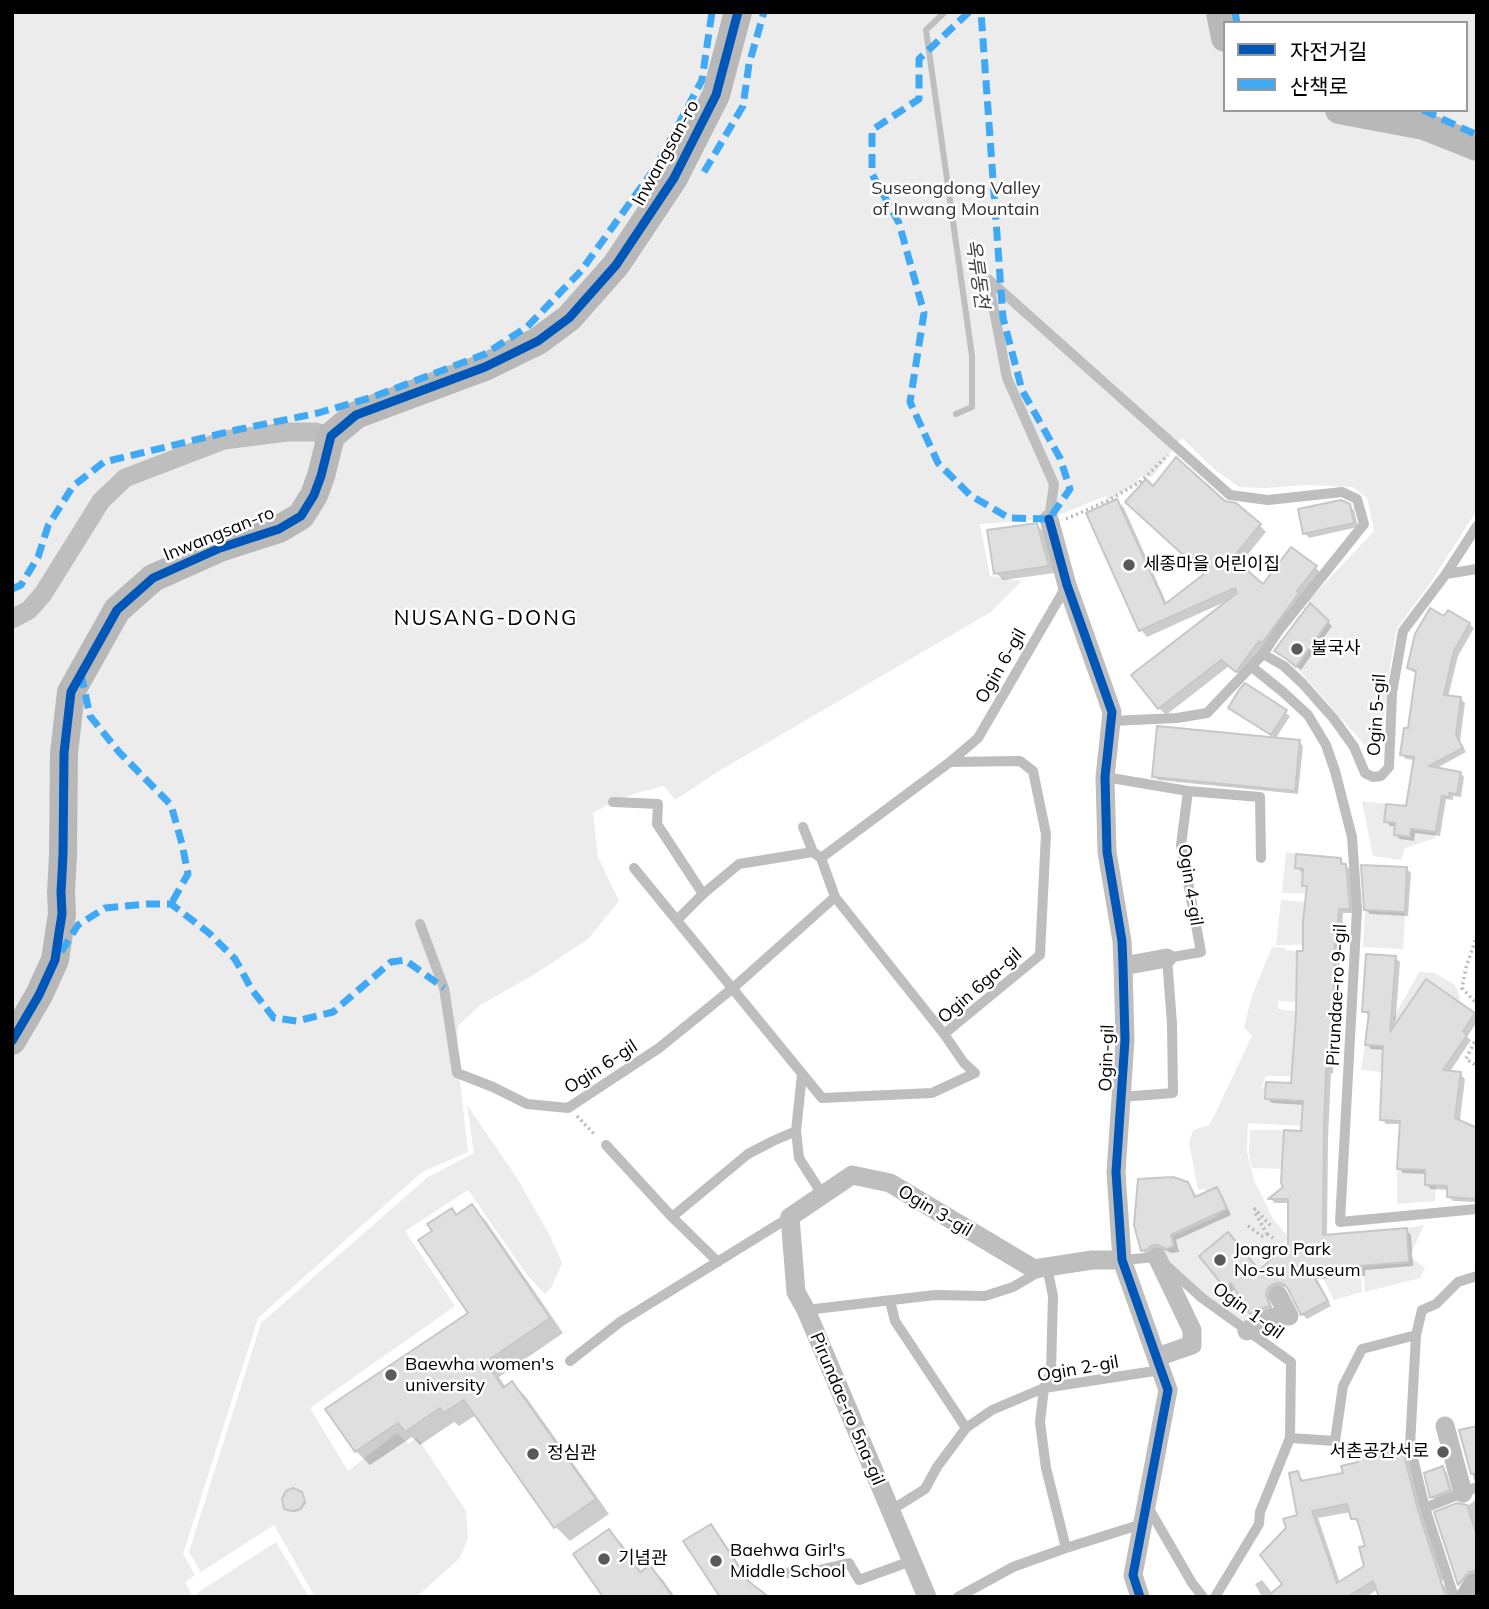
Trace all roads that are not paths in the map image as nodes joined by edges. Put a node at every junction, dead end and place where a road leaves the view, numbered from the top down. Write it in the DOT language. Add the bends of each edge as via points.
graph roads {
  1 [pos="738,12"];
  2 [pos="1350,112"];
  3 [pos="1477,147"];
  4 [pos="331,436"];
  5 [pos="1050,522"];
  6 [pos="1477,526"];
  7 [pos="1477,569"];
  8 [pos="1446,574"];
  9 [pos="1067,585"];
  10 [pos="12,619"];
  11 [pos="1263,654"];
  12 [pos="1252,667"];
  13 [pos="1111,721"];
  14 [pos="950,762"];
  15 [pos="1105,777"];
  16 [pos="1188,791"];
  17 [pos="612,802"];
  18 [pos="803,827"];
  19 [pos="817,855"];
  20 [pos="1261,858"];
  21 [pos="634,867"];
  22 [pos="703,894"];
  23 [pos="835,897"];
  24 [pos="677,920"];
  25 [pos="420,923"];
  26 [pos="1167,958"];
  27 [pos="1123,966"];
  28 [pos="733,988"];
  29 [pos="944,1034"];
  30 [pos="12,1041"];
  31 [pos="802,1074"];
  32 [pos="1121,1097"];
  33 [pos="796,1131"];
  34 [pos="606,1145"];
  35 [pos="822,1194"];
  36 [pos="1477,1209"];
  37 [pos="672,1217"];
  38 [pos="790,1217"];
  39 [pos="1157,1257"];
  40 [pos="1122,1260"];
  41 [pos="718,1262"];
  42 [pos="1047,1267"];
  43 [pos="1477,1276"];
  44 [pos="1278,1295"];
  45 [pos="890,1301"];
  46 [pos="806,1310"];
  47 [pos="1247,1331"];
  48 [pos="1416,1335"];
  49 [pos="570,1361"];
  50 [pos="1160,1364"];
  51 [pos="1044,1388"];
  52 [pos="1445,1426"];
  53 [pos="966,1428"];
  54 [pos="1290,1438"];
  55 [pos="1470,1490"];
  56 [pos="1146,1504"];
  57 [pos="1425,1508"];
  58 [pos="890,1511"];
  59 [pos="1142,1524"];
  60 [pos="1066,1548"];
  61 [pos="911,1561"];
  62 [pos="787,1573"];
  63 [pos="1477,1587"];
  64 [pos="927,1597"];
  65 [pos="958,1597"];
  66 [pos="1140,1597"];
  67 [pos="1203,1597"];
  68 [pos="1215,1597"];
  69 [pos="1454,1597"];
  70 [pos="1470,1597"];
  1 -- 4 [label="street, Inwangsan-ro" via="716,95 674,178 616,265 569,318 538,341 485,367 356,415"];
  2 -- 3 [label="street" via="1424,126"];
  4 -- 10 [label="street" via="287,432 224,440 125,478 101,501 43,594 29,610"];
  4 -- 30 [label="street, Inwangsan-ro" via="314,495 301,516 153,578 117,610 71,692 64,753 62,914 55,960"];
  5 -- 9 [label="street, Ogin-gil"];
  5 -- 11 [label="lane" via="1054,484 1007,378 988,279 1230,495 1268,500 1342,492 1357,499 1364,524"];
  6 -- 8 [label="lane, Ogin 5-gil"];
  7 -- 8 [label="lane"];
  8 -- 11 [label="lane, Ogin 5-gil" via="1403,631 1392,693 1389,768 1381,776 1365,773 1334,719 1284,666"];
  9 -- 13 [label="street, Ogin-gil" via="1112,712"];
  9 -- 14 [label="lane, Ogin 6-gil" via="978,738"];
  11 -- 12 [label="lane"];
  12 -- 13 [label="lane" via="1207,713"];
  12 -- 36 [label="lane, Pirundae-ro 9-gil" via="1308,715 1326,745 1352,836 1357,909 1340,1222"];
  13 -- 15 [label="street, Ogin-gil"];
  14 -- 19 [label="lane, Ogin 6-gil"];
  14 -- 29 [label="lane, Ogin 6ga-gil" via="1020,761 1032,771 1046,834 1041,955"];
  15 -- 16 [label="lane"];
  15 -- 27 [label="street, Ogin-gil" via="1107,852"];
  16 -- 20 [label="lane" via="1260,797"];
  16 -- 26 [label="lane, Ogin 4-gil" via="1181,845 1200,952"];
  17 -- 22 [label="lane" via="658,804 657,824"];
  18 -- 19 [label="lane"];
  19 -- 22 [label="lane, Ogin 6-gil" via="739,864"];
  19 -- 23 [label="lane"];
  21 -- 24 [label="lane"];
  22 -- 24 [label="lane, Ogin 6-gil"];
  23 -- 28 [label="lane, Ogin 6-gil"];
  23 -- 29 [label="lane"];
  24 -- 28 [label="lane"];
  25 -- 28 [label="lane, Ogin 6-gil" via="444,988 457,1073 527,1104 568,1108 659,1048"];
  26 -- 27 [label="street, Ogin 4-gil"];
  26 -- 32 [label="lane" via="1173,1093"];
  27 -- 32 [label="street, Ogin-gil"];
  28 -- 31 [label="lane, Ogin 6ga-gil"];
  29 -- 31 [label="lane, Ogin 6ga-gil" via="975,1073 932,1093 822,1098"];
  31 -- 33 [label="lane"];
  32 -- 40 [label="street, Ogin-gil" via="1116,1172"];
  33 -- 35 [label="lane" via="799,1158"];
  33 -- 37 [label="lane" via="748,1154"];
  34 -- 37 [label="lane"];
  35 -- 38 [label="street, Ogin 3-gil"];
  35 -- 42 [label="street, Ogin 3-gil" via="852,1175 890,1184 1034,1269"];
  37 -- 41 [label="lane"];
  38 -- 41 [label="lane, Ogin 3-gil"];
  38 -- 46 [label="street, Pirundae-ro 5na-gil" via="796,1292"];
  39 -- 40 [label="lane"];
  39 -- 47 [label="lane, Ogin 1-gil"];
  39 -- 50 [label="street" via="1192,1330 1192,1345"];
  40 -- 42 [label="street, Ogin 3-gil"];
  40 -- 50 [label="street, Ogin-gil"];
  41 -- 49 [label="lane, Ogin 3-gil" via="620,1322"];
  42 -- 45 [label="lane, Ogin 3-gil" via="1013,1287 985,1296 936,1295"];
  42 -- 51 [label="lane" via="1053,1296 1052,1347 1051,1372"];
  43 -- 48 [label="lane" via="1458,1282 1436,1304 1422,1310"];
  44 -- 47 [label="street" via="1289,1316 1261,1321"];
  45 -- 46 [label="lane, Ogin 3-gil"];
  45 -- 53 [label="lane" via="895,1321"];
  46 -- 58 [label="street, Pirundae-ro 5na-gil"];
  47 -- 54 [label="lane, Ogin 1-gil" via="1291,1362"];
  48 -- 54 [label="lane" via="1362,1349 1343,1386 1335,1441"];
  48 -- 57 [label="lane" via="1410,1446"];
  50 -- 51 [label="lane, Ogin 2-gil"];
  50 -- 56 [label="street, Ogin-gil" via="1168,1390"];
  51 -- 53 [label="lane, Ogin 2-gil" via="992,1410"];
  51 -- 60 [label="lane" via="1040,1422 1046,1468"];
  52 -- 55 [label="street"];
  53 -- 58 [label="lane, Ogin 2-gil" via="925,1489"];
  54 -- 68 [label="lane, Ogin 1-gil" via="1259,1524"];
  55 -- 57 [label="lane"];
  56 -- 59 [label="street, Ogin-gil"];
  56 -- 67 [label="lane"];
  57 -- 69 [label="lane"];
  58 -- 61 [label="street, Pirundae-ro 5na-gil"];
  59 -- 60 [label="lane"];
  59 -- 66 [label="street, Ogin-gil" via="1133,1575"];
  60 -- 65 [label="lane" via="1013,1567"];
  61 -- 62 [label="lane" via="859,1580 849,1563"];
  61 -- 64 [label="street, Pirundae-ro 5na-gil"];
  63 -- 70 [label="street"];
}
